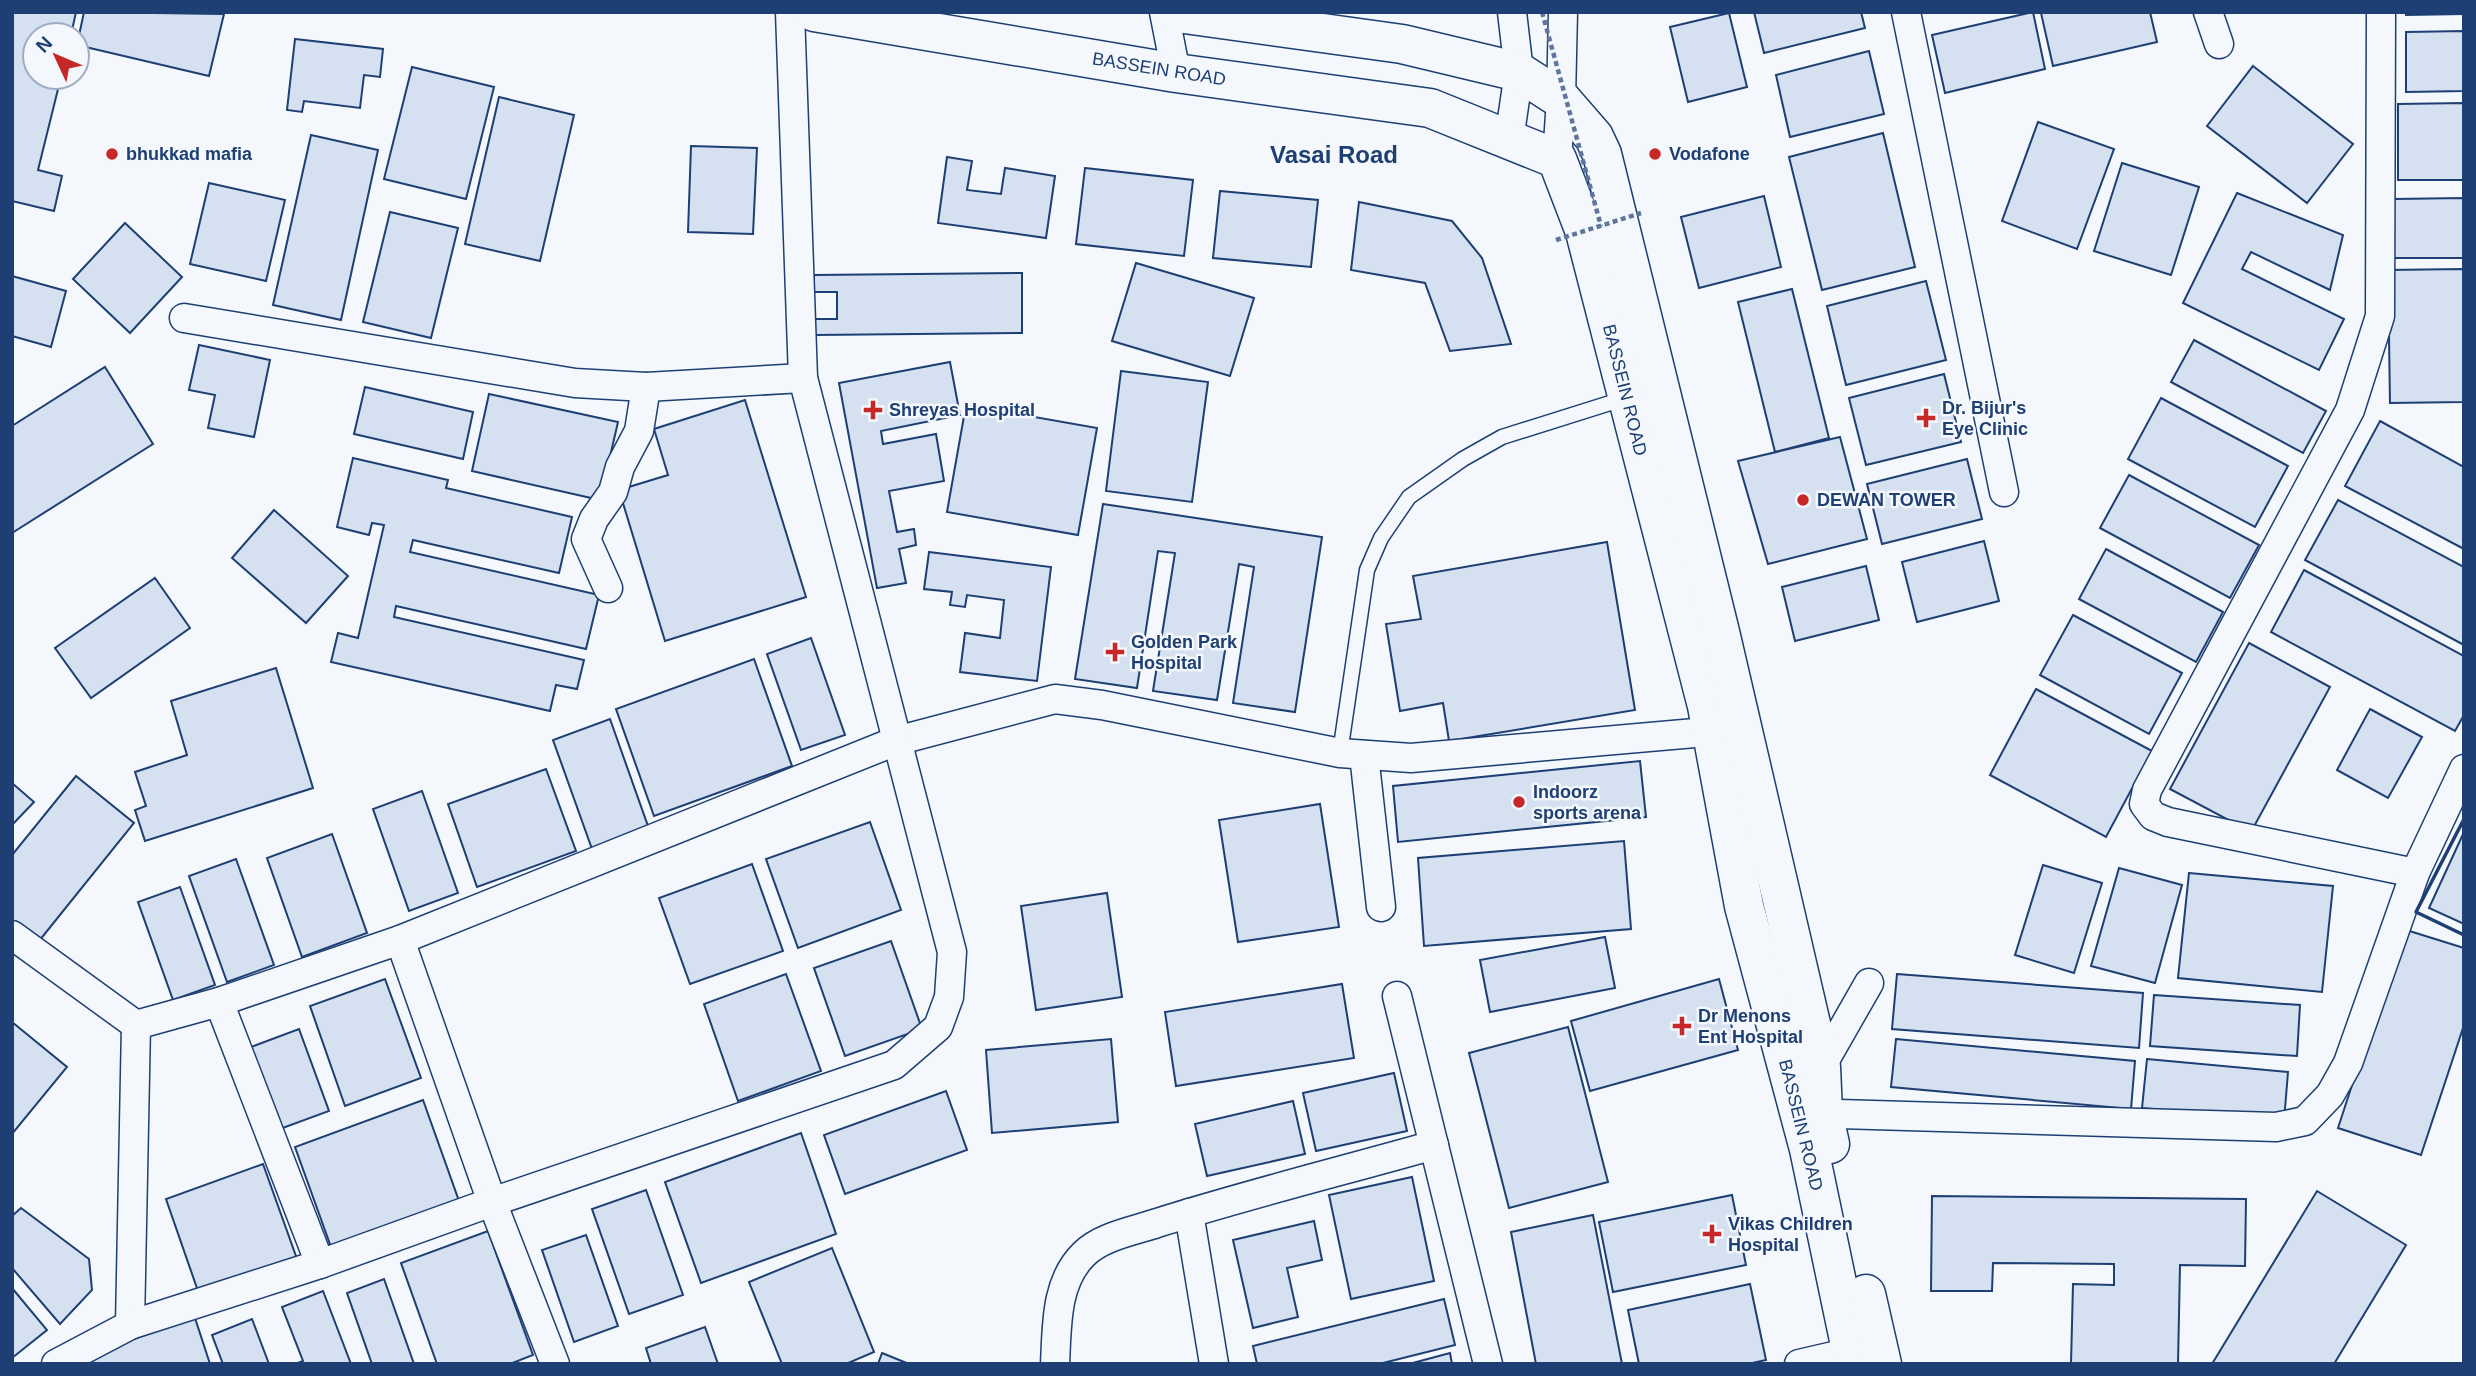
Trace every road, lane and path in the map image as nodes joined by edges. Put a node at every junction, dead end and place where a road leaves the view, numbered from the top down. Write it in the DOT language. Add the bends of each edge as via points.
graph roads {
  1 [pos="790,12"];
  2 [pos="814,12"];
  3 [pos="1164,12"];
  4 [pos="1170,12"];
  5 [pos="1512,12"];
  6 [pos="1542,12"];
  7 [pos="1563,12"];
  8 [pos="1906,12"];
  9 [pos="2208,12"];
  10 [pos="2381,12"];
  11 [pos="2219,44"];
  12 [pos="1519,72"];
  13 [pos="1176,73"];
  14 [pos="1561,99"];
  15 [pos="1509,140"];
  16 [pos="1557,159"];
  17 [pos="1642,214"];
  18 [pos="1601,226"];
  19 [pos="1556,240"];
  20 [pos="184,318"];
  21 [pos="803,378"];
  22 [pos="646,387"];
  23 [pos="1627,398"];
  24 [pos="2004,492"];
  25 [pos="608,588"];
  26 [pos="1727,730"];
  27 [pos="896,741"];
  28 [pos="1352,754"];
  29 [pos="2464,769"];
  30 [pos="2415,873"];
  31 [pos="1381,907"];
  32 [pos="12,935"];
  33 [pos="400,940"];
  34 [pos="1869,983"];
  35 [pos="1397,996"];
  36 [pos="219,1002"];
  37 [pos="136,1025"];
  38 [pos="1821,1067"];
  39 [pos="1811,1113"];
  40 [pos="1434,1145"];
  41 [pos="492,1202"];
  42 [pos="1189,1213"];
  43 [pos="320,1264"];
  44 [pos="130,1325"];
  45 [pos="1862,1360"];
  46 [pos="56,1364"];
  47 [pos="555,1364"];
  48 [pos="1055,1364"];
  49 [pos="1214,1364"];
  50 [pos="1488,1364"];
  51 [pos="1799,1364"];
  1 -- 21 [label="street"];
  2 -- 13 [label="main road, BASSEIN ROAD"];
  3 -- 13 [label="street"];
  4 -- 12 [label="main road, BASSEIN ROAD" via="1402,44"];
  5 -- 12 [label="street"];
  6 -- 18 [label="path, bridge"];
  7 -- 14 [label="street"];
  8 -- 24 [label="street"];
  9 -- 11 [label="street"];
  10 -- 30 [label="street" via="2380,316 2350,410 2147,789 2144,804 2153,816 2168,822"];
  12 -- 14 [label="main road, BASSEIN ROAD"];
  12 -- 15 [label="street"];
  13 -- 15 [label="main road, BASSEIN ROAD" via="1430,108"];
  14 -- 16 [label="street"];
  14 -- 26 [label="main road, BASSEIN ROAD" via="1594,137 1602,154"];
  15 -- 16 [label="main road, BASSEIN ROAD"];
  16 -- 23 [label="main road, BASSEIN ROAD" via="1585,232"];
  17 -- 18 [label="path, bridge"];
  18 -- 19 [label="path, bridge"];
  20 -- 22 [label="street" via="575,383"];
  21 -- 22 [label="street"];
  21 -- 27 [label="street"];
  22 -- 25 [label="street" via="639,431 613,492 586,539"];
  23 -- 26 [label="main road, BASSEIN ROAD" via="1707,706"];
  23 -- 28 [label="lane" via="1502,437 1409,497 1381,538 1367,570"];
  26 -- 28 [label="street" via="1411,758"];
  26 -- 38 [label="main road, BASSEIN ROAD"];
  26 -- 39 [label="main road, BASSEIN ROAD" via="1744,906"];
  27 -- 28 [label="street" via="1055,699"];
  27 -- 33 [label="street"];
  27 -- 41 [label="street" via="952,952 949,997 938,1027 894,1065"];
  28 -- 31 [label="street"];
  29 -- 30 [label="street"];
  30 -- 39 [label="street" via="2348,1063 2330,1095 2305,1121 2276,1128"];
  32 -- 37 [label="street"];
  33 -- 36 [label="street"];
  33 -- 41 [label="street"];
  34 -- 38 [label="street"];
  35 -- 40 [label="street"];
  36 -- 37 [label="street"];
  36 -- 43 [label="street"];
  37 -- 44 [label="street"];
  38 -- 39 [label="main road, BASSEIN ROAD"];
  39 -- 45 [label="main road, BASSEIN ROAD" via="1809,1149"];
  40 -- 42 [label="street"];
  40 -- 50 [label="street"];
  41 -- 43 [label="street"];
  41 -- 47 [label="street"];
  42 -- 48 [label="street" via="1106,1240 1085,1253 1068,1274 1059,1307"];
  42 -- 49 [label="street"];
  43 -- 44 [label="street"];
  44 -- 46 [label="street"];
  45 -- 51 [label="street"];
}
